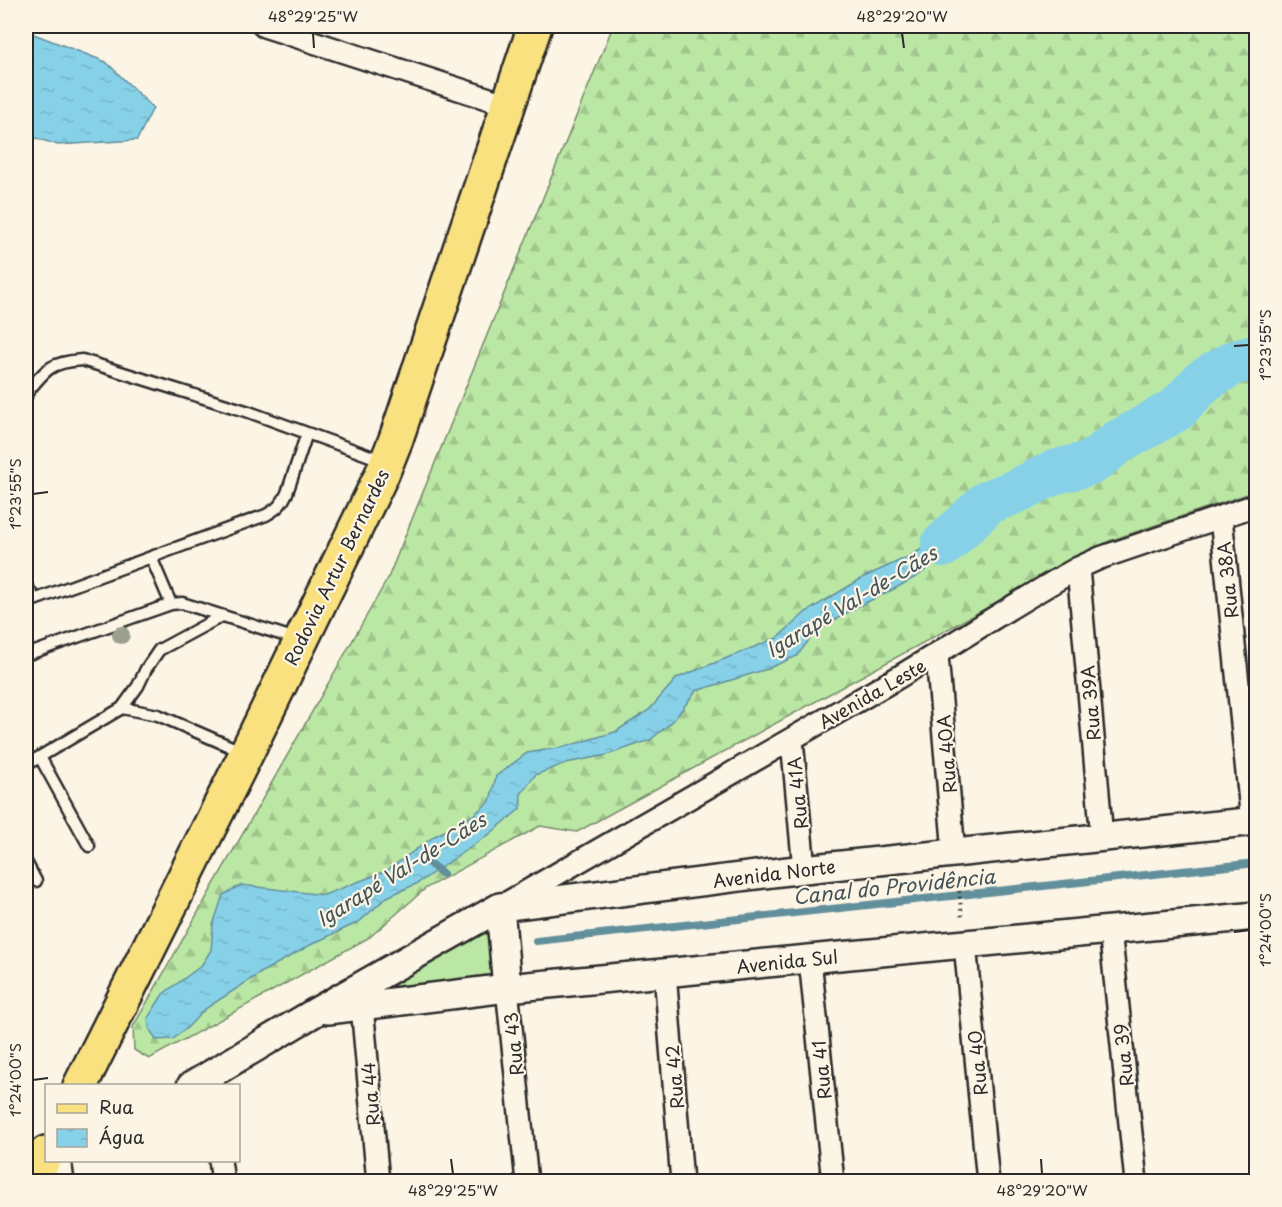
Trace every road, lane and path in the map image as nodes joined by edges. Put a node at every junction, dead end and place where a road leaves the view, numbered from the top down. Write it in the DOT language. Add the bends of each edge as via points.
graph roads {
  1 [pos="264,26"];
  2 [pos="535,26"];
  3 [pos="508,105"];
  4 [pos="26,397"];
  5 [pos="307,433"];
  6 [pos="387,463"];
  7 [pos="1257,505"];
  8 [pos="1221,517"];
  9 [pos="151,557"];
  10 [pos="1078,568"];
  11 [pos="26,585"];
  12 [pos="30,601"];
  13 [pos="171,604"];
  14 [pos="222,616"];
  15 [pos="302,640"];
  16 [pos="937,654"];
  17 [pos="26,655"];
  18 [pos="122,708"];
  19 [pos="792,740"];
  20 [pos="246,754"];
  21 [pos="40,757"];
  22 [pos="26,765"];
  23 [pos="1254,821"];
  24 [pos="1102,837"];
  25 [pos="89,846"];
  26 [pos="803,858"];
  27 [pos="26,862"];
  28 [pos="956,865"];
  29 [pos="36,881"];
  30 [pos="500,907"];
  31 [pos="1257,916"];
  32 [pos="1110,929"];
  33 [pos="964,934"];
  34 [pos="810,959"];
  35 [pos="665,973"];
  36 [pos="507,988"];
  37 [pos="362,1006"];
  38 [pos="317,1011"];
  39 [pos="205,1082"];
  40 [pos="81,1084"];
  41 [pos="45,1156"];
  42 [pos="60,1162"];
  43 [pos="220,1162"];
  44 [pos="33,1182"];
  45 [pos="63,1182"];
  46 [pos="223,1182"];
  47 [pos="378,1182"];
  48 [pos="527,1182"];
  49 [pos="682,1182"];
  50 [pos="833,1182"];
  51 [pos="988,1182"];
  52 [pos="1136,1182"];
  1 -- 3 [label="street"];
  2 -- 3 [label="main road, Rodovia Artur Bernardes"];
  3 -- 6 [label="main road, Rodovia Artur Bernardes"];
  4 -- 5 [label="lane" via="55,364 82,360"];
  5 -- 6 [label="lane"];
  5 -- 9 [label="lane" via="287,493 276,510"];
  6 -- 15 [label="main road, Rodovia Artur Bernardes"];
  7 -- 8 [label="street, Avenida Leste"];
  8 -- 10 [label="street, Avenida Leste"];
  8 -- 23 [label="street, Rua 38A"];
  9 -- 12 [label="lane"];
  9 -- 13 [label="lane"];
  10 -- 16 [label="street, Avenida Leste"];
  10 -- 24 [label="street, Rua 39A"];
  11 -- 12 [label="lane"];
  13 -- 14 [label="lane" via="182,603"];
  13 -- 17 [label="lane"];
  14 -- 15 [label="lane"];
  14 -- 18 [label="lane" via="159,650"];
  15 -- 20 [label="main road, Rodovia Artur Bernardes"];
  16 -- 19 [label="street, Avenida Leste"];
  16 -- 28 [label="street, Rua 40A"];
  18 -- 20 [label="lane" via="158,715"];
  18 -- 21 [label="lane"];
  19 -- 26 [label="street, Rua 41A"];
  19 -- 30 [label="street, Avenida Leste"];
  20 -- 40 [label="main road, Rodovia Artur Bernardes"];
  21 -- 22 [label="lane"];
  21 -- 25 [label="lane"];
  23 -- 24 [label="street, Avenida Norte"];
  24 -- 28 [label="street, Avenida Norte"];
  26 -- 28 [label="street, Avenida Norte"];
  26 -- 30 [label="street, Avenida Norte"];
  27 -- 29 [label="lane"];
  28 -- 33 [label="path"];
  30 -- 36 [label="street, Rua 43"];
  30 -- 38 [label="street, Avenida Norte"];
  31 -- 32 [label="street, Avenida Sul"];
  32 -- 33 [label="street, Avenida Sul"];
  32 -- 52 [label="street, Rua 39"];
  33 -- 34 [label="street, Avenida Sul"];
  33 -- 51 [label="street, Rua 40"];
  34 -- 35 [label="street, Avenida Sul"];
  34 -- 50 [label="street, Rua 41"];
  35 -- 36 [label="street, Avenida Sul"];
  35 -- 49 [label="street, Rua 42"];
  36 -- 37 [label="street, Avenida Sul"];
  36 -- 48 [label="street, Rua 43"];
  37 -- 38 [label="street, Avenida Sul"];
  37 -- 47 [label="street, Rua 44"];
  38 -- 39 [label="street, Avenida Norte"];
  41 -- 44 [label="main road"];
  42 -- 45 [label="street"];
  43 -- 46 [label="street"];
}
